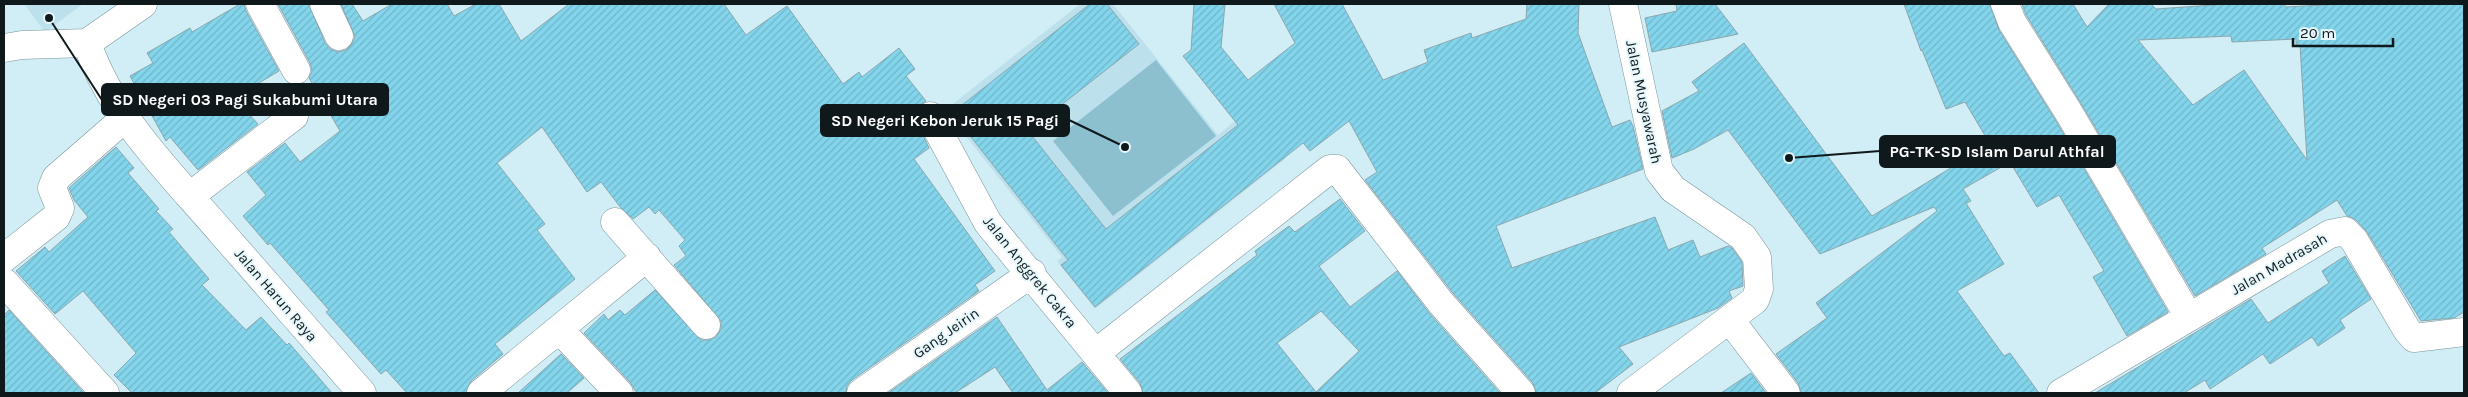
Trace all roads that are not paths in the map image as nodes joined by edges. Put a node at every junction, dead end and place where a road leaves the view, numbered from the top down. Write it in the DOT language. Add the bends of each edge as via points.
graph roads {
  1 [pos="143,4"];
  2 [pos="260,4"];
  3 [pos="324,4"];
  4 [pos="1623,4"];
  5 [pos="2004,4"];
  6 [pos="340,36"];
  7 [pos="87,43"];
  8 [pos="4,48"];
  9 [pos="296,70"];
  10 [pos="294,116"];
  11 [pos="930,116"];
  12 [pos="125,118"];
  13 [pos="190,196"];
  14 [pos="615,222"];
  15 [pos="647,257"];
  16 [pos="4,258"];
  17 [pos="1032,273"];
  18 [pos="4,282"];
  19 [pos="2189,317"];
  20 [pos="1730,320"];
  21 [pos="706,324"];
  22 [pos="559,329"];
  23 [pos="2464,332"];
  24 [pos="1096,354"];
  25 [pos="105,393"];
  26 [pos="361,393"];
  27 [pos="481,393"];
  28 [pos="619,393"];
  29 [pos="861,393"];
  30 [pos="1128,393"];
  31 [pos="1520,393"];
  32 [pos="1631,393"];
  33 [pos="1786,393"];
  34 [pos="2061,393"];
  1 -- 7 [label="street"];
  2 -- 9 [label="street"];
  3 -- 6 [label="street"];
  4 -- 20 [label="street, Jalan Musyawarah" via="1659,171 1673,189 1743,237 1757,257 1755,300"];
  5 -- 19 [label="street"];
  7 -- 8 [label="street"];
  7 -- 12 [label="street, Jalan Harun Raya" via="108,91"];
  10 -- 13 [label="street"];
  11 -- 17 [label="street, Jalan Anggrek Cakra" via="988,222"];
  12 -- 13 [label="street, Jalan Harun Raya"];
  12 -- 16 [label="street" via="56,178 52,188 59,212"];
  13 -- 26 [label="street, Jalan Harun Raya"];
  14 -- 15 [label="street"];
  15 -- 21 [label="street"];
  15 -- 22 [label="street"];
  17 -- 24 [label="street, Jalan Anggrek Cakra"];
  17 -- 29 [label="street, Gang Jeirin"];
  18 -- 25 [label="street"];
  19 -- 23 [label="street, Jalan Madrasah" via="2330,234 2345,231 2354,240 2414,338"];
  19 -- 34 [label="street, Jalan Madrasah"];
  20 -- 32 [label="street, Jalan Musyawarah"];
  20 -- 33 [label="street"];
  22 -- 27 [label="street"];
  22 -- 28 [label="street"];
  24 -- 30 [label="street, Jalan Anggrek Cakra"];
  24 -- 31 [label="street" via="1330,169 1337,169 1441,303"];
}
